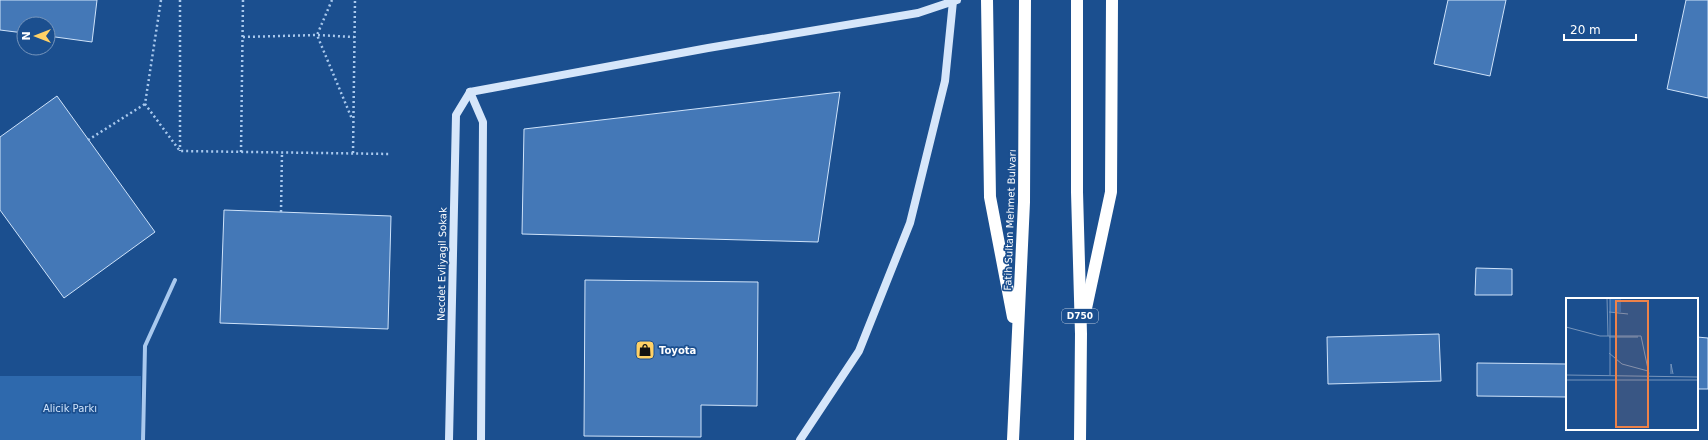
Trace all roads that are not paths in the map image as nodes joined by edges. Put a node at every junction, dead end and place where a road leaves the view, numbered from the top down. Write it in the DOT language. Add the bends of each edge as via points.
graph roads {
  1 [pos="987,0"];
  2 [pos="1025,0"];
  3 [pos="1077,0"];
  4 [pos="1112,0"];
  5 [pos="955,1"];
  6 [pos="470,92"];
  7 [pos="175,280"];
  8 [pos="1081,334"];
  9 [pos="1017,336"];
  10 [pos="143,440"];
  11 [pos="449,440"];
  12 [pos="481,440"];
  13 [pos="800,440"];
  14 [pos="1013,440"];
  15 [pos="1080,440"];
  1 -- 9 [label="highway" via="990,197"];
  2 -- 9 [label="highway, Fatih Sultan Mehmet Bulvarı" via="1024,202"];
  3 -- 8 [label="highway, D750" via="1077,192"];
  4 -- 8 [label="highway" via="1111,192"];
  5 -- 6 [label="street" via="918,13 708,48"];
  5 -- 13 [label="street" via="945,81 910,223 859,352"];
  6 -- 11 [label="street, Necdet Evliyagil Sokak" via="456,115"];
  6 -- 12 [label="street" via="483,122"];
  7 -- 10 [label="street" via="146,346"];
  8 -- 15 [label="highway, D750"];
  9 -- 14 [label="highway, Fatih Sultan Mehmet Bulvarı"];
}
